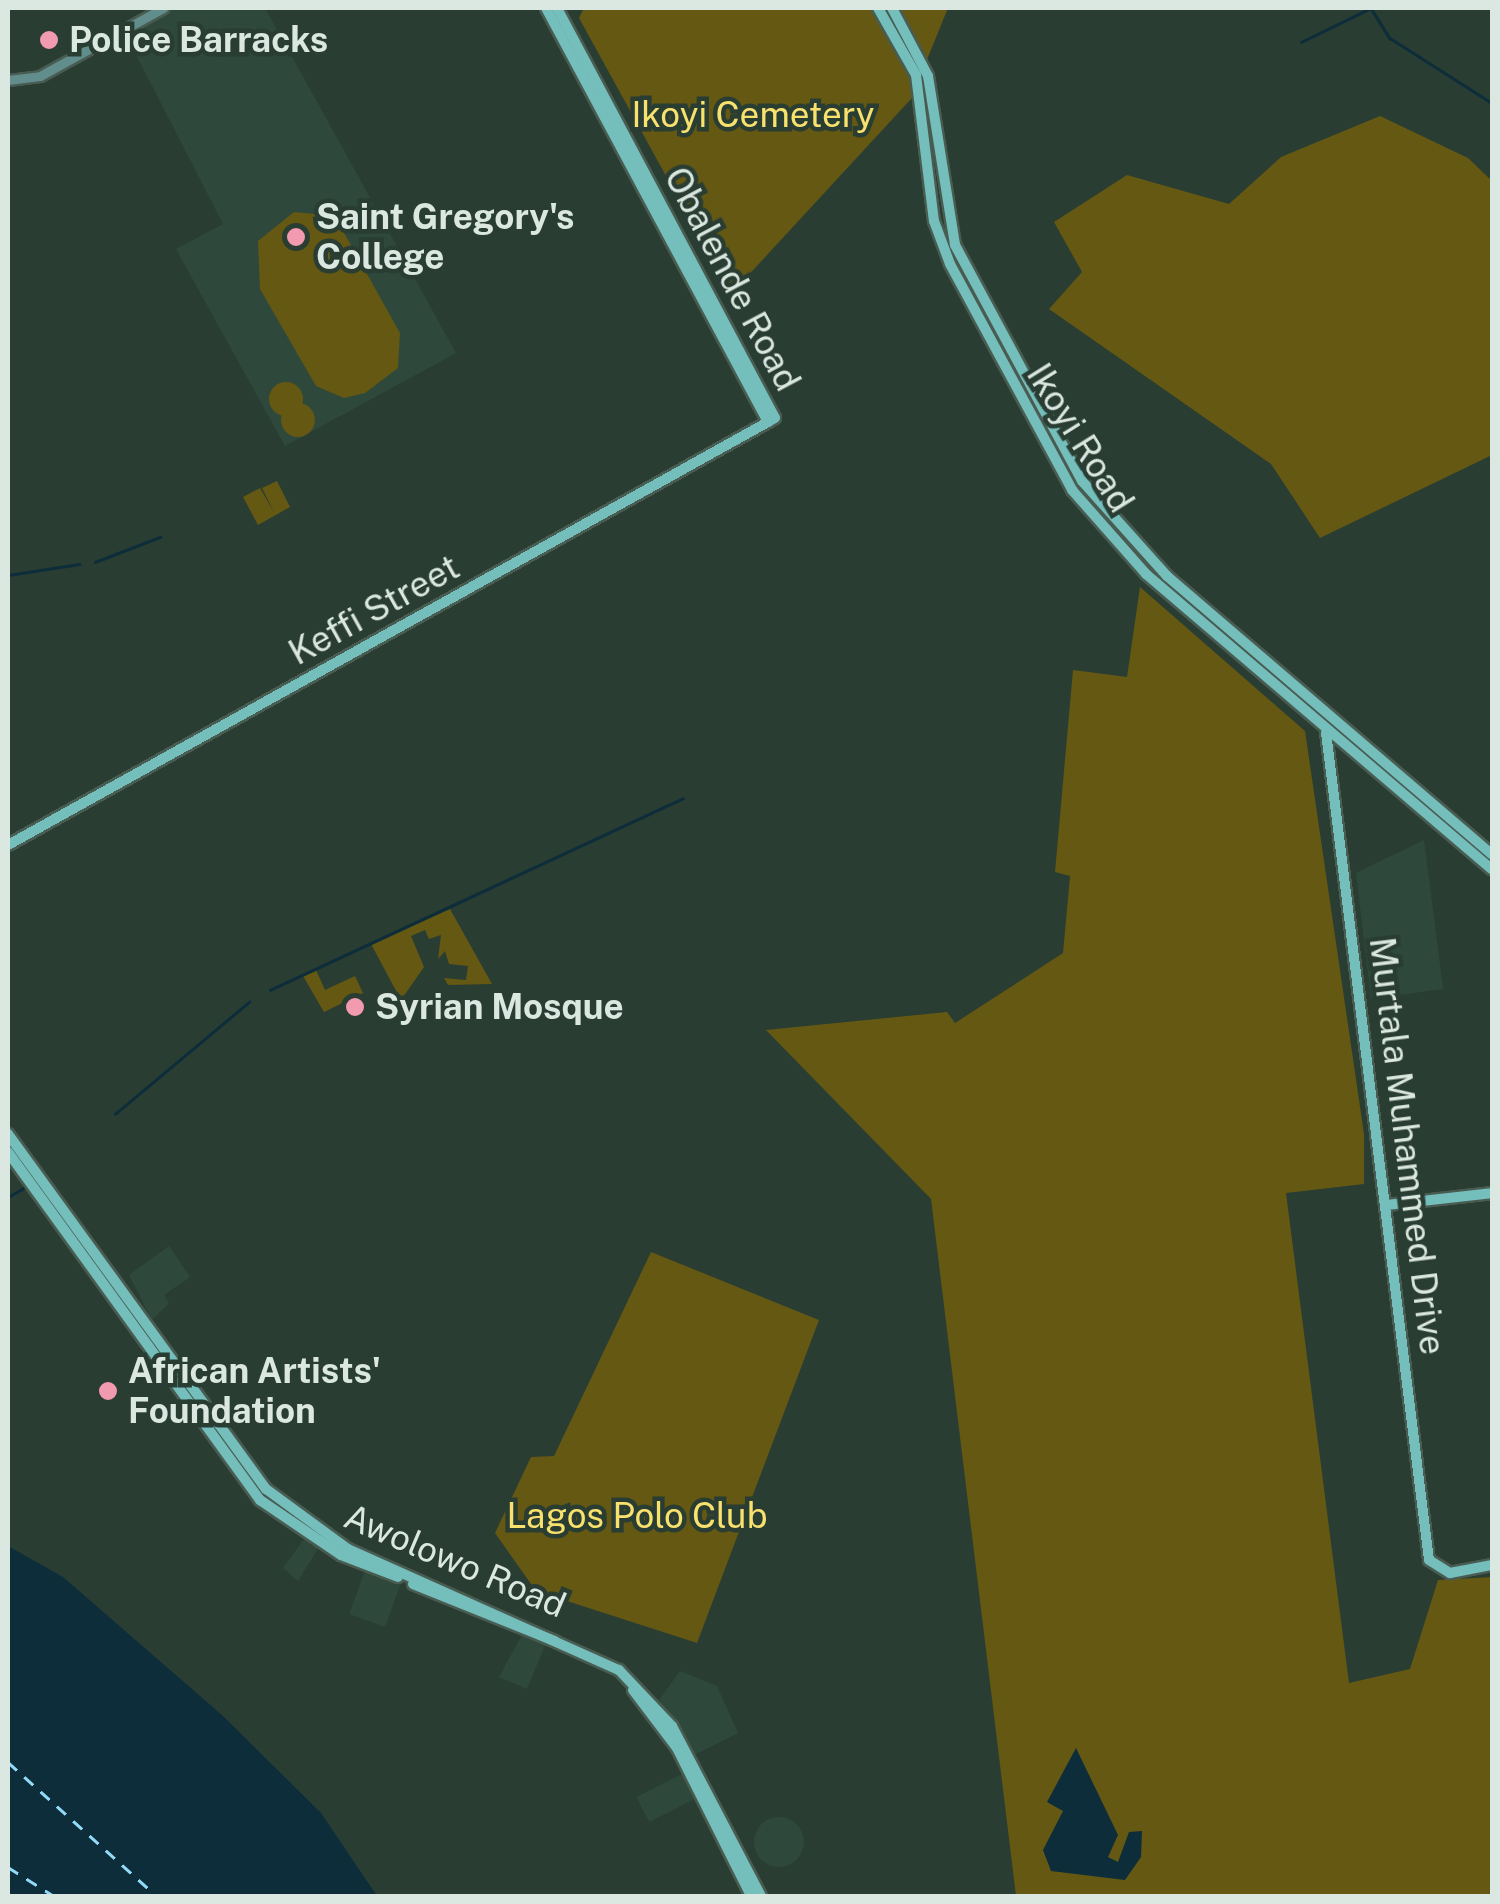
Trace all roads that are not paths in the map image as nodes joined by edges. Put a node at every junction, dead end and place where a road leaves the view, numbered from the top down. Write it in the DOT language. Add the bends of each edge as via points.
graph roads {
  1 [pos="162,8"];
  2 [pos="546,8"];
  3 [pos="557,8"];
  4 [pos="878,8"];
  5 [pos="892,8"];
  6 [pos="8,80"];
  7 [pos="768,422"];
  8 [pos="1329,716"];
  9 [pos="1326,731"];
  10 [pos="1348,749"];
  11 [pos="1330,760"];
  12 [pos="8,844"];
  13 [pos="1492,855"];
  14 [pos="1492,870"];
  15 [pos="8,1134"];
  16 [pos="8,1152"];
  17 [pos="1492,1193"];
  18 [pos="1387,1205"];
  19 [pos="1492,1564"];
  20 [pos="752,1896"];
  21 [pos="761,1896"];
  1 -- 6 [label="street" via="40,76"];
  2 -- 7 [label="main road, Obalende Road"];
  3 -- 7 [label="main road, Obalende Road" via="775,418"];
  4 -- 9 [label="main road, Ikoyi Road" via="916,75 941,242 1062,474 1146,574"];
  5 -- 8 [label="main road, Ikoyi Road" via="928,76 955,245 1062,450 1143,553"];
  7 -- 12 [label="main road, Keffi Street"];
  8 -- 9 [label="main road, Murtala Muhammed Drive"];
  8 -- 13 [label="main road, Ikoyi Road"];
  9 -- 10 [label="main road, Ikoyi Road"];
  9 -- 11 [label="main road, Murtala Muhammed Drive"];
  10 -- 11 [label="main road"];
  10 -- 14 [label="main road, Ikoyi Road"];
  11 -- 18 [label="main road, Murtala Muhammed Drive"];
  15 -- 21 [label="main road, Awolowo Road" via="266,1489 348,1549 619,1670 672,1726"];
  16 -- 20 [label="main road, Awolowo Road" via="260,1500 342,1555 560,1643 620,1678 677,1748"];
  17 -- 18 [label="main road"];
  18 -- 19 [label="main road, Murtala Muhammed Drive" via="1434,1567"];
}
